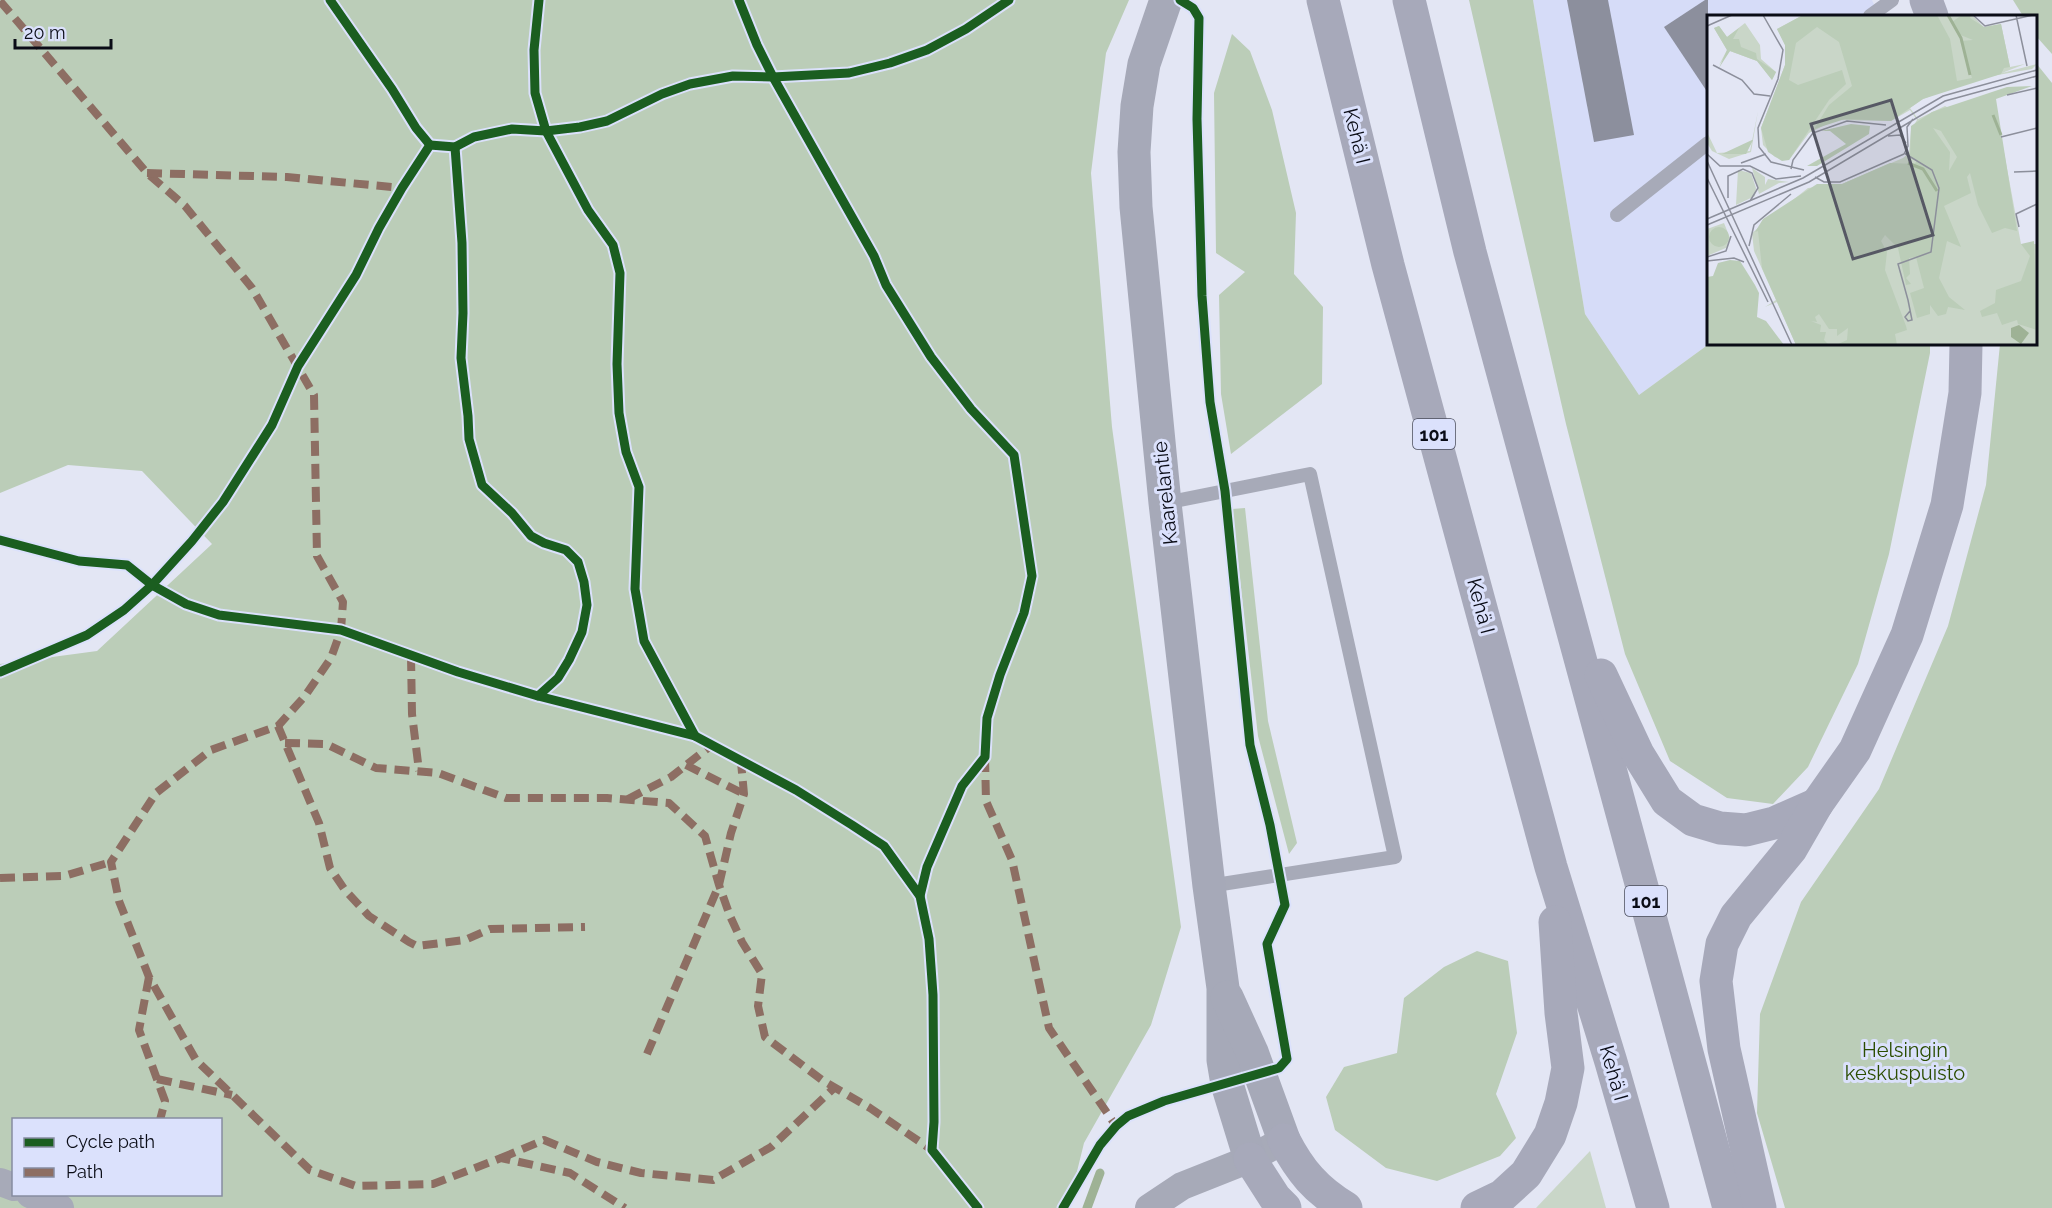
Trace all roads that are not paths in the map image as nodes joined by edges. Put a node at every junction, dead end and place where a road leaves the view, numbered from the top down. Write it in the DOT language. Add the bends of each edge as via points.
graph roads {
  1 [pos="1166,0"];
  2 [pos="1323,0"];
  3 [pos="1409,0"];
  4 [pos="1892,0"];
  5 [pos="1926,0"];
  6 [pos="1871,15"];
  7 [pos="1932,15"];
  8 [pos="1707,144"];
  9 [pos="1617,215"];
  10 [pos="1966,345"];
  11 [pos="1165,503"];
  12 [pos="1563,595"];
  13 [pos="1816,804"];
  14 [pos="1551,867"];
  15 [pos="1209,886"];
  16 [pos="1223,988"];
  17 [pos="1284,1140"];
  18 [pos="1250,1159"];
  19 [pos="34,1196"];
  20 [pos="60,1208"];
  21 [pos="1149,1208"];
  22 [pos="1285,1208"];
  23 [pos="1346,1208"];
  24 [pos="1477,1208"];
  25 [pos="1653,1208"];
  26 [pos="1729,1208"];
  27 [pos="1760,1208"];
  1 -- 11 [label="main road, Kaarelantie" via="1144,64 1134,152"];
  2 -- 14 [label="highway, Kehä I / 101" via="1391,277"];
  3 -- 12 [label="highway, 101" via="1470,252"];
  4 -- 6 [label="lane"];
  5 -- 7 [label="highway"];
  8 -- 9 [label="lane"];
  10 -- 13 [label="highway" via="1965,393 1947,504 1907,635 1855,750"];
  11 -- 15 [label="main road, Kaarelantie"];
  11 -- 15 [label="lane" via="1310,474 1395,857"];
  12 -- 13 [label="highway" via="1638,754 1667,801 1693,820 1746,830"];
  12 -- 26 [label="highway, 101"];
  13 -- 27 [label="highway" via="1791,849 1736,916 1722,944 1716,981 1724,1049"];
  14 -- 24 [label="highway" via="1568,1068 1561,1103 1550,1135 1526,1174 1502,1196"];
  14 -- 25 [label="highway, Kehä I / 101"];
  15 -- 16 [label="main road, Kaarelantie"];
  16 -- 17 [label="main road, Kaarelantie" via="1252,1052"];
  16 -- 18 [label="main road, Kaarelantie" via="1224,1068"];
  17 -- 18 [label="street"];
  17 -- 23 [label="highway" via="1298,1166 1328,1197"];
  18 -- 21 [label="street" via="1182,1186"];
  18 -- 22 [label="highway"];
  19 -- 20 [label="street"];
}
